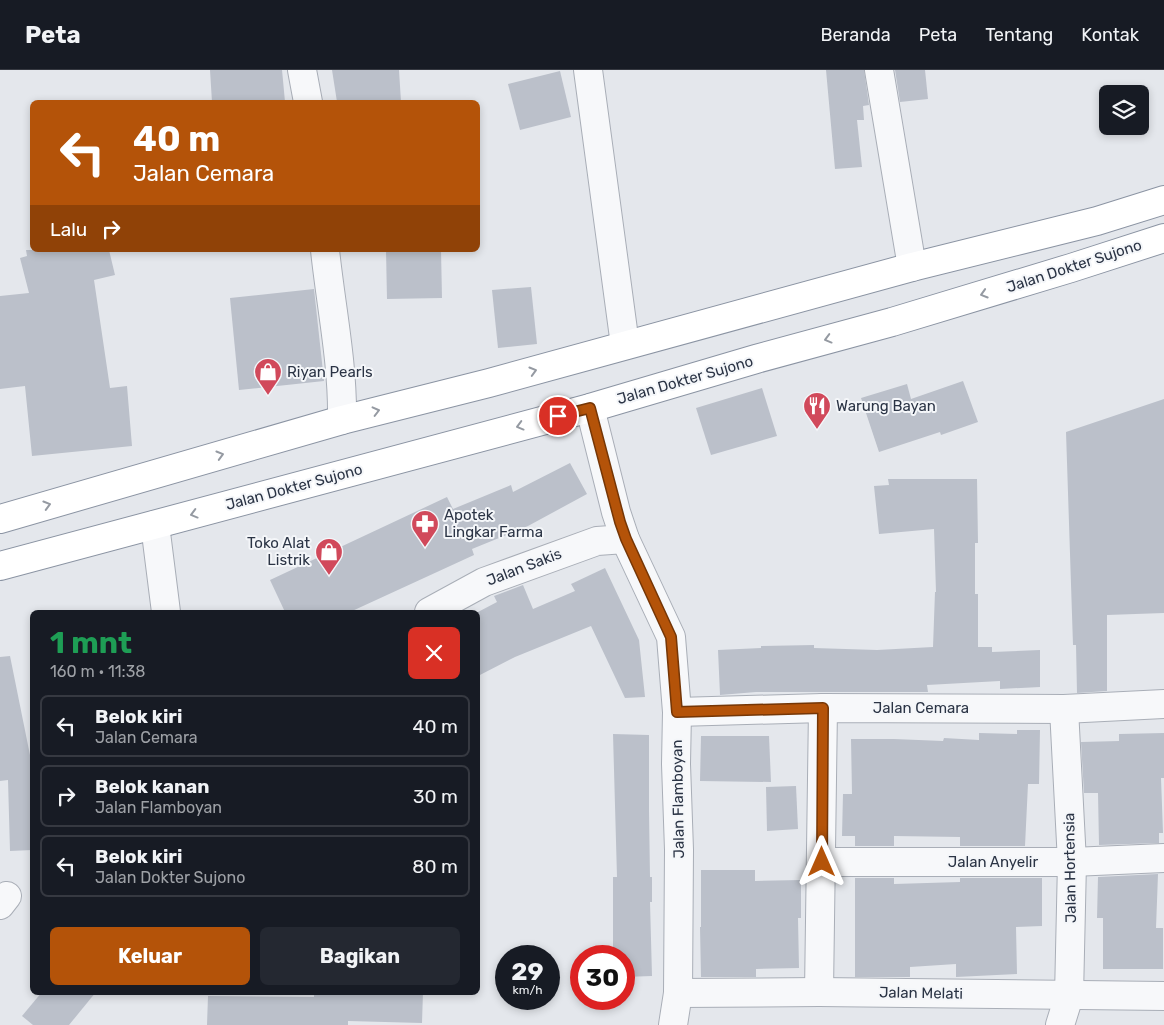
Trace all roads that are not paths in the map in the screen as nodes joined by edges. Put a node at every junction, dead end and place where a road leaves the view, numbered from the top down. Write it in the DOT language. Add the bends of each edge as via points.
graph roads {
  1 [pos="302,70"];
  2 [pos="588,70"];
  3 [pos="880,70"];
  4 [pos="308,100"];
  5 [pos="1164,200"];
  6 [pos="1097,221"];
  7 [pos="1062,230"];
  8 [pos="1164,238"];
  9 [pos="325,252"];
  10 [pos="1114,254"];
  11 [pos="912,267"];
  12 [pos="1071,268"];
  13 [pos="626,345"];
  14 [pos="590,408"];
  15 [pos="342,420"];
  16 [pos="0,519"];
  17 [pos="155,525"];
  18 [pos="626,539"];
  19 [pos="0,566"];
  20 [pos="166,610"];
  21 [pos="433,610"];
  22 [pos="1164,704"];
  23 [pos="823,708"];
  24 [pos="1064,709"];
  25 [pos="677,712"];
  26 [pos="1164,858"];
  27 [pos="822,862"];
  28 [pos="1072,862"];
  29 [pos="819,992"];
  30 [pos="678,993"];
  31 [pos="1069,996"];
  32 [pos="1164,996"];
  33 [pos="673,1025"];
  34 [pos="1060,1025"];
  1 -- 4 [label="street"];
  2 -- 13 [label="street"];
  3 -- 11 [label="street"];
  5 -- 6 [label="highway"];
  6 -- 7 [label="highway"];
  6 -- 10 [label="highway" via="1102,240"];
  7 -- 11 [label="highway"];
  7 -- 12 [label="highway" via="1071,243"];
  8 -- 10 [label="highway, Jalan Dokter Sujono"];
  9 -- 15 [label="street" via="343,390"];
  10 -- 12 [label="highway, Jalan Dokter Sujono"];
  11 -- 13 [label="highway"];
  12 -- 14 [label="highway, Jalan Dokter Sujono, one-way"];
  15 -- 13 [label="highway, one-way"];
  14 -- 17 [label="highway, Jalan Dokter Sujono, one-way"];
  14 -- 18 [label="street, Jalan Flamboyan"];
  16 -- 15 [label="highway, one-way"];
  17 -- 19 [label="highway, Jalan Dokter Sujono"];
  17 -- 20 [label="street"];
  18 -- 21 [label="street, Jalan Sakis" via="597,541 519,569 484,582"];
  18 -- 25 [label="street, Jalan Flamboyan" via="671,637"];
  22 -- 24 [label="street, Jalan Cemara"];
  23 -- 24 [label="street, Jalan Cemara"];
  23 -- 25 [label="street, Jalan Cemara"];
  23 -- 27 [label="street"];
  24 -- 28 [label="street, Jalan Hortensia"];
  25 -- 30 [label="street, Jalan Flamboyan" via="680,850"];
  26 -- 28 [label="street, Jalan Anyelir"];
  27 -- 28 [label="street, Jalan Anyelir"];
  27 -- 29 [label="street"];
  28 -- 31 [label="street, Jalan Hortensia"];
  29 -- 30 [label="street, Jalan Melati"];
  29 -- 31 [label="street, Jalan Melati"];
  30 -- 33 [label="street, Jalan Flamboyan"];
  31 -- 32 [label="street, Jalan Melati"];
  31 -- 34 [label="street, Jalan Hortensia"];
}
